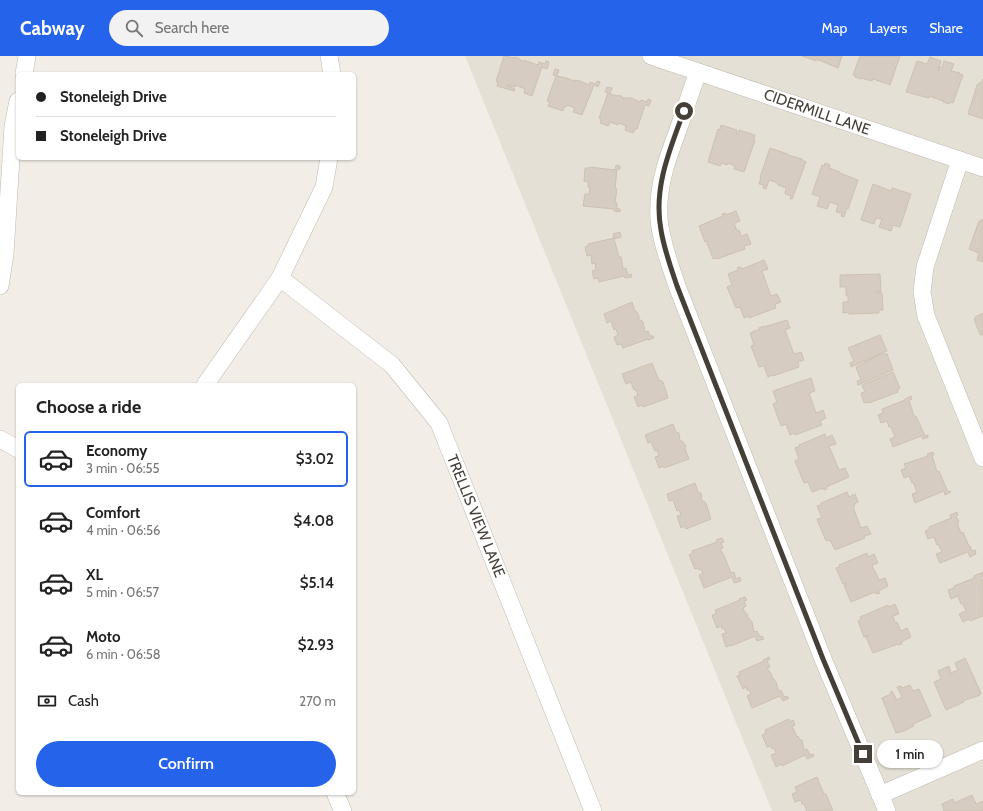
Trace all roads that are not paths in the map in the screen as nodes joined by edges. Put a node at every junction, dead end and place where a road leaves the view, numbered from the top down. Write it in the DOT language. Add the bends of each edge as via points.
graph roads {
  1 [pos="28,56"];
  2 [pos="329,56"];
  3 [pos="652,56"];
  4 [pos="24,72"];
  5 [pos="332,72"];
  6 [pos="698,72"];
  7 [pos="16,111"];
  8 [pos="329,160"];
  9 [pos="960,160"];
  10 [pos="983,168"];
  11 [pos="280,278"];
  12 [pos="0,286"];
  13 [pos="206,383"];
  14 [pos="0,439"];
  15 [pos="16,448"];
  16 [pos="983,458"];
  17 [pos="983,750"];
  18 [pos="336,795"];
  19 [pos="880,795"];
  20 [pos="343,811"];
  21 [pos="593,811"];
  22 [pos="887,811"];
  1 -- 4 [label="street"];
  2 -- 5 [label="street"];
  3 -- 6 [label="street, CIDERMILL LANE"];
  6 -- 9 [label="street, CIDERMILL LANE"];
  6 -- 19 [label="street" via="661,181 659,217 664,246 677,286 823,659"];
  7 -- 12 [label="street" via="6,254"];
  8 -- 11 [label="street" via="324,187"];
  9 -- 10 [label="street, CIDERMILL LANE"];
  9 -- 16 [label="street" via="925,267 922,292 930,326"];
  11 -- 13 [label="street"];
  11 -- 21 [label="street, TRELLIS VIEW LANE" via="392,365 439,423"];
  14 -- 15 [label="street"];
  17 -- 19 [label="street"];
  18 -- 20 [label="street"];
  19 -- 22 [label="street"];
}
